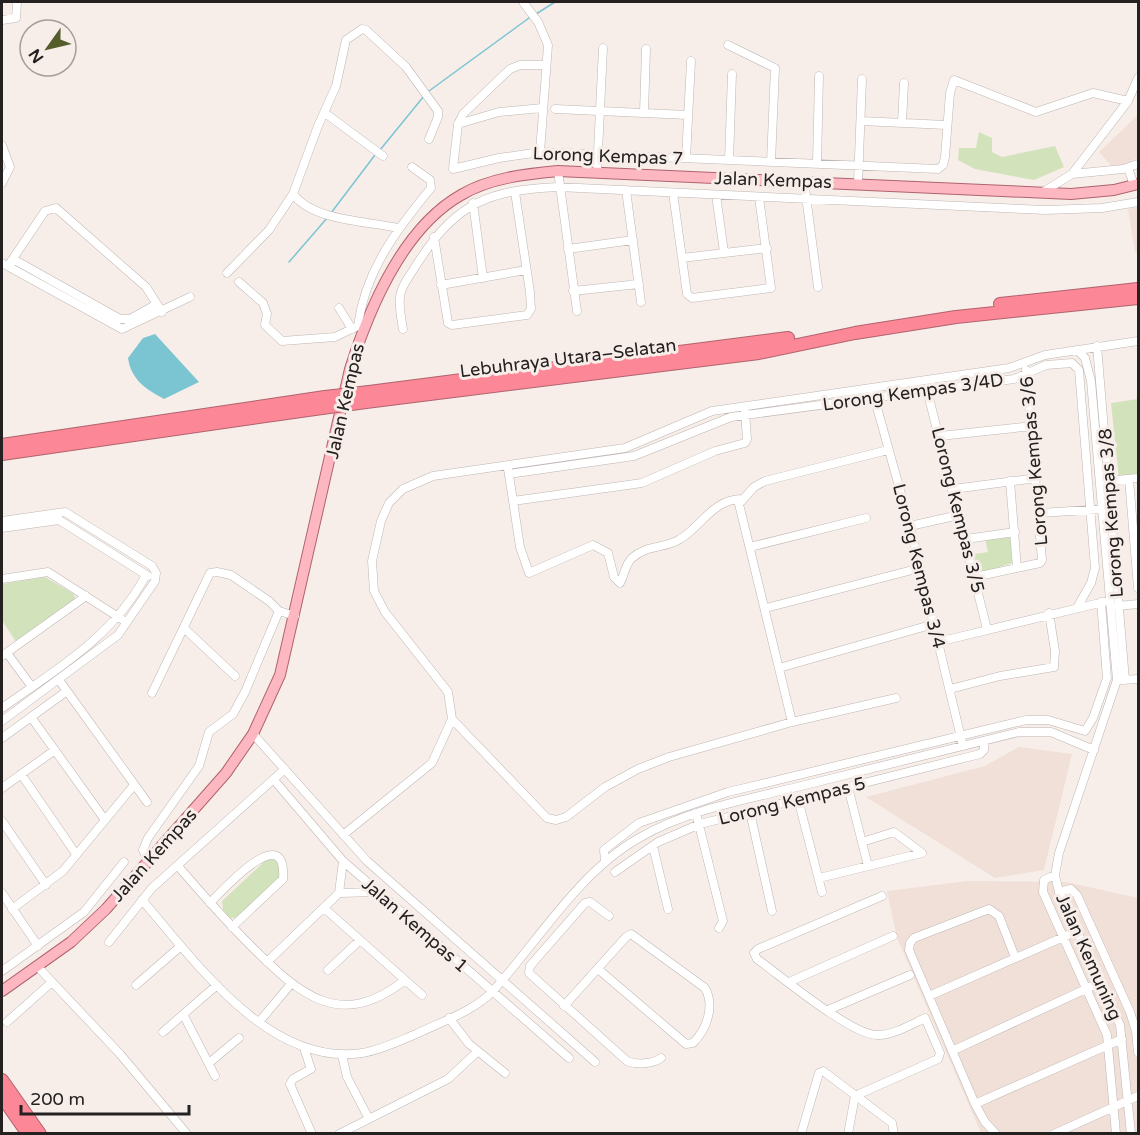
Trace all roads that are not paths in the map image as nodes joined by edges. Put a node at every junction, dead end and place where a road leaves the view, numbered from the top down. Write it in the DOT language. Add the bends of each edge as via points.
graph roads {
  1 [pos="17,2"];
  2 [pos="523,2"];
  3 [pos="2,20"];
  4 [pos="728,45"];
  5 [pos="603,48"];
  6 [pos="646,49"];
  7 [pos="691,61"];
  8 [pos="545,65"];
  9 [pos="732,74"];
  10 [pos="819,76"];
  11 [pos="1138,78"];
  12 [pos="862,79"];
  13 [pos="904,82"];
  14 [pos="1128,101"];
  15 [pos="542,108"];
  16 [pos="555,109"];
  17 [pos="601,111"];
  18 [pos="325,113"];
  19 [pos="644,113"];
  20 [pos="688,115"];
  21 [pos="861,121"];
  22 [pos="902,123"];
  23 [pos="458,124"];
  24 [pos="946,125"];
  25 [pos="429,139"];
  26 [pos="2,145"];
  27 [pos="540,152"];
  28 [pos="598,154"];
  29 [pos="686,158"];
  30 [pos="370,159"];
  31 [pos="729,160"];
  32 [pos="771,162"];
  33 [pos="817,163"];
  34 [pos="1138,164"];
  35 [pos="858,165"];
  36 [pos="412,167"];
  37 [pos="1128,168"];
  38 [pos="558,171"];
  39 [pos="597,172"];
  40 [pos="1072,174"];
  41 [pos="804,181"];
  42 [pos="2,183"];
  43 [pos="858,183"];
  44 [pos="1136,184"];
  45 [pos="558,187"];
  46 [pos="626,190"];
  47 [pos="515,192"];
  48 [pos="1043,192"];
  49 [pos="673,193"];
  50 [pos="293,194"];
  51 [pos="716,195"];
  52 [pos="759,197"];
  53 [pos="806,198"];
  54 [pos="1138,202"];
  55 [pos="473,203"];
  56 [pos="398,228"];
  57 [pos="434,237"];
  58 [pos="633,240"];
  59 [pos="767,248"];
  60 [pos="568,249"];
  61 [pos="724,252"];
  62 [pos="682,258"];
  63 [pos="7,263"];
  64 [pos="526,270"];
  65 [pos="227,273"];
  66 [pos="483,278"];
  67 [pos="239,282"];
  68 [pos="639,284"];
  69 [pos="441,285"];
  70 [pos="818,287"];
  71 [pos="1138,289"];
  72 [pos="573,291"];
  73 [pos="190,297"];
  74 [pos="1138,298"];
  75 [pos="641,302"];
  76 [pos="157,304"];
  77 [pos="339,308"];
  78 [pos="577,310"];
  79 [pos="162,312"];
  80 [pos="357,328"];
  81 [pos="403,329"];
  82 [pos="1138,341"];
  83 [pos="1097,346"];
  84 [pos="1077,350"];
  85 [pos="1025,363"];
  86 [pos="1026,374"];
  87 [pos="871,387"];
  88 [pos="927,390"];
  89 [pos="368,397"];
  90 [pos="874,398"];
  91 [pos="323,403"];
  92 [pos="744,406"];
  93 [pos="745,415"];
  94 [pos="1033,426"];
  95 [pos="940,436"];
  96 [pos="2,445"];
  97 [pos="888,450"];
  98 [pos="2,454"];
  99 [pos="508,465"];
  100 [pos="509,474"];
  101 [pos="1037,478"];
  102 [pos="1138,478"];
  103 [pos="1129,479"];
  104 [pos="1010,481"];
  105 [pos="1104,481"];
  106 [pos="953,489"];
  107 [pos="742,499"];
  108 [pos="513,501"];
  109 [pos="1103,509"];
  110 [pos="1090,510"];
  111 [pos="1040,513"];
  112 [pos="959,515"];
  113 [pos="866,518"];
  114 [pos="2,521"];
  115 [pos="910,526"];
  116 [pos="2,528"];
  117 [pos="1015,532"];
  118 [pos="966,539"];
  119 [pos="750,547"];
  120 [pos="1137,554"];
  121 [pos="920,568"];
  122 [pos="1017,568"];
  123 [pos="146,575"];
  124 [pos="975,577"];
  125 [pos="2,579"];
  126 [pos="155,580"];
  127 [pos="1138,588"];
  128 [pos="86,596"];
  129 [pos="1101,602"];
  130 [pos="1115,604"];
  131 [pos="1138,604"];
  132 [pos="1078,606"];
  133 [pos="766,608"];
  134 [pos="279,611"];
  135 [pos="1048,613"];
  136 [pos="295,616"];
  137 [pos="119,617"];
  138 [pos="128,624"];
  139 [pos="934,624"];
  140 [pos="184,629"];
  141 [pos="987,629"];
  142 [pos="938,642"];
  143 [pos="4,655"];
  144 [pos="780,668"];
  145 [pos="234,676"];
  146 [pos="1138,679"];
  147 [pos="58,680"];
  148 [pos="1121,680"];
  149 [pos="32,687"];
  150 [pos="950,689"];
  151 [pos="67,691"];
  152 [pos="152,693"];
  153 [pos="896,698"];
  154 [pos="2,708"];
  155 [pos="31,717"];
  156 [pos="4,718"];
  157 [pos="452,719"];
  158 [pos="792,722"];
  159 [pos="253,734"];
  160 [pos="960,735"];
  161 [pos="2,738"];
  162 [pos="984,741"];
  163 [pos="963,746"];
  164 [pos="55,750"];
  165 [pos="1094,750"];
  166 [pos="285,769"];
  167 [pos="21,774"];
  168 [pos="274,780"];
  169 [pos="134,785"];
  170 [pos="848,787"];
  171 [pos="2,788"];
  172 [pos="798,800"];
  173 [pos="147,802"];
  174 [pos="750,812"];
  175 [pos="696,813"];
  176 [pos="105,820"];
  177 [pos="2,821"];
  178 [pos="700,824"];
  179 [pos="343,835"];
  180 [pos="862,842"];
  181 [pos="653,846"];
  182 [pos="76,854"];
  183 [pos="343,861"];
  184 [pos="605,861"];
  185 [pos="124,862"];
  186 [pos="149,862"];
  187 [pos="178,866"];
  188 [pos="868,866"];
  189 [pos="615,872"];
  190 [pos="1055,875"];
  191 [pos="819,878"];
  192 [pos="46,885"];
  193 [pos="377,892"];
  194 [pos="822,892"];
  195 [pos="1059,892"];
  196 [pos="2,893"];
  197 [pos="339,893"];
  198 [pos="882,896"];
  199 [pos="142,900"];
  200 [pos="210,903"];
  201 [pos="324,908"];
  202 [pos="12,909"];
  203 [pos="668,909"];
  204 [pos="772,911"];
  205 [pos="609,916"];
  206 [pos="232,927"];
  207 [pos="719,928"];
  208 [pos="1077,931"];
  209 [pos="893,936"];
  210 [pos="539,937"];
  211 [pos="1062,937"];
  212 [pos="360,940"];
  213 [pos="109,942"];
  214 [pos="548,945"];
  215 [pos="38,946"];
  216 [pos="181,946"];
  217 [pos="1015,957"];
  218 [pos="1107,959"];
  219 [pos="267,962"];
  220 [pos="1093,964"];
  221 [pos="37,966"];
  222 [pos="598,969"];
  223 [pos="327,970"];
  224 [pos="2,972"];
  225 [pos="909,975"];
  226 [pos="503,979"];
  227 [pos="405,980"];
  228 [pos="52,982"];
  229 [pos="789,982"];
  230 [pos="1101,982"];
  231 [pos="136,985"];
  232 [pos="217,985"];
  233 [pos="290,985"];
  234 [pos="6,988"];
  235 [pos="1086,989"];
  236 [pos="492,992"];
  237 [pos="422,995"];
  238 [pos="928,996"];
  239 [pos="564,1006"];
  240 [pos="828,1010"];
  241 [pos="184,1016"];
  242 [pos="449,1018"];
  243 [pos="7,1022"];
  244 [pos="259,1022"];
  245 [pos="1136,1022"];
  246 [pos="1120,1025"];
  247 [pos="163,1032"];
  248 [pos="239,1038"];
  249 [pos="1122,1039"];
  250 [pos="1109,1042"];
  251 [pos="304,1048"];
  252 [pos="952,1051"];
  253 [pos="477,1052"];
  254 [pos="1138,1052"];
  255 [pos="342,1054"];
  256 [pos="569,1058"];
  257 [pos="661,1058"];
  258 [pos="595,1062"];
  259 [pos="209,1063"];
  260 [pos="505,1073"];
  261 [pos="215,1076"];
  262 [pos="2,1080"];
  263 [pos="855,1096"];
  264 [pos="1138,1096"];
  265 [pos="2,1098"];
  266 [pos="1129,1098"];
  267 [pos="975,1104"];
  268 [pos="1114,1105"];
  269 [pos="369,1119"];
  270 [pos="28,1134"];
  271 [pos="40,1134"];
  272 [pos="187,1134"];
  273 [pos="312,1134"];
  274 [pos="339,1134"];
  275 [pos="801,1134"];
  276 [pos="848,1134"];
  277 [pos="894,1134"];
  278 [pos="996,1134"];
  279 [pos="1054,1134"];
  280 [pos="1116,1134"];
  281 [pos="1131,1134"];
  1 -- 3 [label="street" via="17,16"];
  2 -- 8 [label="street" via="548,45"];
  4 -- 32 [label="street" via="775,68"];
  5 -- 17 [label="street"];
  6 -- 19 [label="street"];
  7 -- 20 [label="street"];
  8 -- 15 [label="street"];
  8 -- 23 [label="street" via="515,66 466,111"];
  9 -- 31 [label="street"];
  10 -- 33 [label="street"];
  11 -- 14 [label="street"];
  12 -- 21 [label="street"];
  13 -- 22 [label="street"];
  14 -- 24 [label="street" via="1093,93 1036,112 954,80"];
  14 -- 40 [label="street"];
  15 -- 23 [label="street" via="499,112"];
  15 -- 27 [label="street"];
  16 -- 17 [label="street"];
  17 -- 19 [label="street"];
  17 -- 28 [label="street"];
  18 -- 25 [label="street" via="336,86 346,40 363,29 406,67 438,111"];
  18 -- 30 [label="street" via="380,153"];
  18 -- 50 [label="street"];
  19 -- 20 [label="street"];
  20 -- 29 [label="street"];
  21 -- 22 [label="street"];
  21 -- 35 [label="street"];
  22 -- 24 [label="street"];
  23 -- 27 [label="street, Lorong Kempas 7" via="455,170"];
  24 -- 35 [label="street, Lorong Kempas 7" via="943,165 938,169"];
  26 -- 42 [label="street" via="10,167"];
  27 -- 28 [label="street, Lorong Kempas 7"];
  28 -- 29 [label="street, Lorong Kempas 7"];
  28 -- 39 [label="street"];
  29 -- 31 [label="street, Lorong Kempas 7"];
  31 -- 32 [label="street, Lorong Kempas 7"];
  32 -- 33 [label="street, Lorong Kempas 7"];
  33 -- 35 [label="street, Lorong Kempas 7"];
  34 -- 37 [label="street"];
  35 -- 43 [label="street"];
  36 -- 56 [label="street" via="432,186"];
  37 -- 40 [label="street"];
  37 -- 44 [label="street"];
  38 -- 39 [label="main road, Jalan Kempas"];
  38 -- 45 [label="street"];
  38 -- 80 [label="main road, Jalan Kempas" via="477,187 449,203 427,223 405,252"];
  39 -- 41 [label="main road, Jalan Kempas"];
  40 -- 48 [label="street"];
  41 -- 43 [label="main road, Jalan Kempas"];
  41 -- 53 [label="street"];
  43 -- 48 [label="main road, Jalan Kempas"];
  44 -- 48 [label="main road, Jalan Kempas" via="1091,193"];
  45 -- 46 [label="street"];
  45 -- 47 [label="street"];
  45 -- 60 [label="street"];
  46 -- 49 [label="street"];
  46 -- 58 [label="street"];
  47 -- 55 [label="street"];
  47 -- 64 [label="street"];
  49 -- 51 [label="street"];
  49 -- 62 [label="street"];
  50 -- 56 [label="street" via="305,206 324,213"];
  50 -- 65 [label="street" via="269,230"];
  51 -- 52 [label="street"];
  51 -- 61 [label="street"];
  52 -- 53 [label="street"];
  52 -- 59 [label="street"];
  53 -- 54 [label="street" via="1045,210"];
  53 -- 70 [label="street"];
  55 -- 57 [label="street"];
  55 -- 66 [label="street"];
  56 -- 80 [label="street" via="368,282"];
  57 -- 69 [label="street"];
  57 -- 81 [label="street" via="398,295"];
  58 -- 60 [label="street"];
  58 -- 68 [label="street"];
  59 -- 61 [label="street"];
  59 -- 62 [label="street" via="771,288 689,297"];
  60 -- 72 [label="street"];
  61 -- 62 [label="street"];
  63 -- 76 [label="street" via="124,320"];
  63 -- 76 [label="street" via="45,211 56,208 146,287"];
  63 -- 79 [label="street" via="122,329"];
  64 -- 66 [label="street"];
  64 -- 69 [label="street" via="531,313 452,325 448,323"];
  66 -- 69 [label="street"];
  67 -- 80 [label="street" via="260,299 266,311 265,325 282,341 335,337"];
  68 -- 72 [label="street"];
  68 -- 75 [label="street"];
  71 -- 89 [label="highway, Lebuhraya Utara–Selatan" via="953,310 766,342"];
  72 -- 78 [label="street"];
  73 -- 79 [label="street"];
  74 -- 89 [label="highway, Lebuhraya Utara–Selatan" via="956,317 759,353"];
  76 -- 79 [label="street"];
  77 -- 80 [label="street"];
  80 -- 136 [label="main road, Jalan Kempas"];
  82 -- 83 [label="street"];
  83 -- 84 [label="street"];
  83 -- 105 [label="street, Lorong Kempas 3/8"];
  84 -- 85 [label="street"];
  84 -- 105 [label="street" via="1085,358 1091,381"];
  85 -- 86 [label="street, Lorong Kempas 3/6"];
  85 -- 87 [label="street"];
  86 -- 88 [label="street, Lorong Kempas 3/4D" via="1014,379"];
  86 -- 94 [label="street, Lorong Kempas 3/6"];
  86 -- 110 [label="street, Lorong Kempas 3/4D" via="1052,364 1072,363 1077,367"];
  87 -- 90 [label="street, Lorong Kempas 3/4"];
  87 -- 92 [label="street"];
  88 -- 90 [label="street, Lorong Kempas 3/4D"];
  88 -- 95 [label="street, Lorong Kempas 3/5"];
  89 -- 91 [label="highway, Lebuhraya Utara–Selatan, bridge"];
  90 -- 93 [label="street, Lorong Kempas 3/4D"];
  90 -- 97 [label="street, Lorong Kempas 3/4"];
  91 -- 96 [label="highway, Lebuhraya Utara–Selatan"];
  91 -- 98 [label="highway, Lebuhraya Utara–Selatan"];
  92 -- 93 [label="street"];
  92 -- 99 [label="street" via="712,411 625,448"];
  93 -- 100 [label="street, Lorong Kempas 3/4D" via="723,419 634,456"];
  93 -- 108 [label="street" via="745,443 715,451 642,483"];
  94 -- 95 [label="street"];
  94 -- 101 [label="street, Lorong Kempas 3/6"];
  95 -- 106 [label="street, Lorong Kempas 3/5"];
  97 -- 107 [label="street" via="765,481"];
  97 -- 115 [label="street, Lorong Kempas 3/4"];
  99 -- 100 [label="street"];
  99 -- 157 [label="street" via="433,476 403,489 384,512 372,561 379,602 442,683 451,703"];
  100 -- 108 [label="street"];
  101 -- 104 [label="street"];
  101 -- 111 [label="street, Lorong Kempas 3/6"];
  102 -- 103 [label="street"];
  103 -- 105 [label="street"];
  103 -- 120 [label="street"];
  104 -- 106 [label="street"];
  104 -- 117 [label="street"];
  105 -- 109 [label="street"];
  105 -- 130 [label="street, Lorong Kempas 3/8"];
  106 -- 112 [label="street, Lorong Kempas 3/5"];
  107 -- 108 [label="street" via="717,506 680,539 638,554 627,564 620,583 614,577 608,553 593,545 529,573 520,547"];
  107 -- 119 [label="street" via="739,508"];
  109 -- 110 [label="street"];
  109 -- 130 [label="street"];
  110 -- 111 [label="street"];
  110 -- 132 [label="street" via="1094,576"];
  111 -- 122 [label="street, Lorong Kempas 3/6" via="1042,562"];
  112 -- 115 [label="street"];
  112 -- 118 [label="street, Lorong Kempas 3/5"];
  113 -- 119 [label="street"];
  114 -- 126 [label="street" via="65,512 152,566"];
  115 -- 121 [label="street, Lorong Kempas 3/4"];
  116 -- 123 [label="street" via="59,520"];
  117 -- 118 [label="street"];
  117 -- 122 [label="street"];
  118 -- 124 [label="street, Lorong Kempas 3/5"];
  119 -- 133 [label="street"];
  120 -- 127 [label="street"];
  121 -- 133 [label="street"];
  121 -- 139 [label="street, Lorong Kempas 3/4"];
  122 -- 124 [label="street, Lorong Kempas 3/6"];
  123 -- 126 [label="street"];
  123 -- 137 [label="street"];
  124 -- 141 [label="street, Lorong Kempas 3/5"];
  125 -- 128 [label="street" via="48,572"];
  126 -- 138 [label="street"];
  128 -- 137 [label="street"];
  128 -- 143 [label="street"];
  129 -- 130 [label="street"];
  129 -- 132 [label="street"];
  129 -- 160 [label="street" via="1107,678 1087,729 1034,720"];
  130 -- 131 [label="street"];
  130 -- 148 [label="street"];
  132 -- 135 [label="street"];
  133 -- 144 [label="street"];
  134 -- 136 [label="street"];
  134 -- 140 [label="street" via="231,575 212,572"];
  134 -- 186 [label="street" via="233,714 209,732 199,766 148,838 143,850"];
  135 -- 141 [label="street"];
  135 -- 150 [label="street" via="1054,667"];
  136 -- 159 [label="main road, Jalan Kempas" via="280,675"];
  137 -- 138 [label="street"];
  137 -- 149 [label="street" via="93,643"];
  138 -- 147 [label="street"];
  139 -- 142 [label="street, Lorong Kempas 3/4"];
  139 -- 144 [label="street"];
  140 -- 145 [label="street"];
  140 -- 152 [label="street"];
  141 -- 142 [label="street"];
  142 -- 150 [label="street, Lorong Kempas 3/4"];
  143 -- 149 [label="street"];
  144 -- 158 [label="street"];
  146 -- 148 [label="street"];
  147 -- 151 [label="street"];
  147 -- 156 [label="street"];
  148 -- 165 [label="street, Jalan Kemuning"];
  149 -- 154 [label="street"];
  150 -- 160 [label="street, Lorong Kempas 3/4"];
  151 -- 155 [label="street"];
  151 -- 169 [label="street"];
  153 -- 158 [label="street"];
  154 -- 156 [label="street"];
  155 -- 161 [label="street"];
  155 -- 164 [label="street"];
  157 -- 158 [label="street" via="547,818 556,820 638,769"];
  157 -- 179 [label="street" via="438,754 425,771"];
  159 -- 166 [label="street"];
  159 -- 186 [label="main road, Jalan Kempas" via="226,773"];
  160 -- 163 [label="street, Lorong Kempas 3/4"];
  160 -- 184 [label="street" via="728,792 666,812 639,823 608,846 602,854"];
  162 -- 163 [label="street"];
  162 -- 165 [label="street" via="1039,731 1067,737"];
  162 -- 170 [label="street, Lorong Kempas 5" via="980,754"];
  163 -- 175 [label="street"];
  164 -- 167 [label="street"];
  164 -- 176 [label="street"];
  165 -- 190 [label="street, Jalan Kemuning"];
  166 -- 168 [label="street"];
  166 -- 179 [label="street"];
  167 -- 171 [label="street"];
  167 -- 182 [label="street"];
  168 -- 183 [label="street, Jalan Kempas 1"];
  168 -- 187 [label="street"];
  169 -- 173 [label="street"];
  169 -- 176 [label="street"];
  170 -- 172 [label="street, Lorong Kempas 5"];
  170 -- 180 [label="street"];
  172 -- 174 [label="street, Lorong Kempas 5"];
  172 -- 191 [label="street"];
  174 -- 178 [label="street, Lorong Kempas 5"];
  174 -- 204 [label="street"];
  175 -- 178 [label="street"];
  175 -- 184 [label="street" via="640,837"];
  176 -- 182 [label="street"];
  177 -- 192 [label="street"];
  178 -- 181 [label="street, Lorong Kempas 5"];
  178 -- 207 [label="street" via="723,921"];
  179 -- 226 [label="street" via="367,861"];
  180 -- 188 [label="street"];
  180 -- 188 [label="street" via="894,832 921,851"];
  181 -- 189 [label="street, Lorong Kempas 5"];
  181 -- 203 [label="street"];
  182 -- 192 [label="street"];
  183 -- 193 [label="street, Jalan Kempas 1"];
  183 -- 197 [label="street"];
  184 -- 210 [label="street"];
  185 -- 215 [label="street" via="89,907"];
  186 -- 221 [label="main road, Jalan Kempas" via="87,928"];
  187 -- 199 [label="street"];
  187 -- 200 [label="street"];
  188 -- 191 [label="street"];
  190 -- 195 [label="street, Jalan Kemuning"];
  190 -- 211 [label="street" via="1047,877 1042,886"];
  191 -- 194 [label="street"];
  192 -- 202 [label="street"];
  193 -- 197 [label="street"];
  193 -- 236 [label="street, Jalan Kempas 1"];
  195 -- 208 [label="street, Jalan Kemuning"];
  195 -- 218 [label="street" via="1076,892"];
  196 -- 202 [label="street"];
  197 -- 201 [label="street"];
  198 -- 229 [label="street" via="754,953"];
  199 -- 213 [label="street"];
  199 -- 216 [label="street"];
  200 -- 206 [label="street"];
  200 -- 206 [label="street" via="256,859 267,855 277,859 283,879"];
  201 -- 212 [label="street"];
  201 -- 219 [label="street"];
  202 -- 215 [label="street"];
  205 -- 214 [label="street" via="587,901"];
  206 -- 219 [label="street"];
  208 -- 211 [label="street"];
  208 -- 220 [label="street, Jalan Kemuning"];
  209 -- 229 [label="street"];
  210 -- 214 [label="street"];
  210 -- 226 [label="street"];
  211 -- 217 [label="street"];
  211 -- 235 [label="street"];
  212 -- 223 [label="street"];
  212 -- 227 [label="street"];
  214 -- 239 [label="street" via="530,966 529,973"];
  215 -- 224 [label="street"];
  216 -- 231 [label="street"];
  216 -- 232 [label="street"];
  217 -- 238 [label="street"];
  217 -- 238 [label="street" via="999,916 989,909 924,934 910,943 909,951"];
  218 -- 220 [label="street"];
  218 -- 245 [label="street"];
  219 -- 233 [label="street"];
  220 -- 230 [label="street, Jalan Kemuning"];
  221 -- 228 [label="street"];
  221 -- 234 [label="main road, Jalan Kempas"];
  222 -- 222 [label="street" via="689,1045 706,1027 705,987 634,935 626,937"];
  222 -- 239 [label="street"];
  224 -- 234 [label="street"];
  225 -- 240 [label="street"];
  226 -- 236 [label="street"];
  226 -- 258 [label="street"];
  227 -- 233 [label="street" via="378,997 340,1004 307,995"];
  227 -- 237 [label="street"];
  228 -- 243 [label="street"];
  228 -- 272 [label="street" via="120,1054"];
  229 -- 240 [label="street"];
  230 -- 235 [label="street"];
  230 -- 246 [label="street, Jalan Kemuning"];
  232 -- 241 [label="street"];
  232 -- 244 [label="street"];
  233 -- 244 [label="street"];
  235 -- 250 [label="street"];
  235 -- 252 [label="street"];
  236 -- 242 [label="street"];
  236 -- 256 [label="street, Jalan Kempas 1"];
  238 -- 252 [label="street"];
  239 -- 257 [label="street" via="629,1062"];
  240 -- 263 [label="street" via="876,1035 925,1018 940,1057"];
  241 -- 247 [label="street"];
  241 -- 259 [label="street"];
  242 -- 253 [label="street"];
  242 -- 255 [label="street" via="378,1049"];
  244 -- 251 [label="street"];
  245 -- 246 [label="street"];
  245 -- 254 [label="street"];
  246 -- 249 [label="street, Jalan Kemuning"];
  248 -- 259 [label="street"];
  249 -- 250 [label="street"];
  249 -- 266 [label="street, Jalan Kemuning"];
  250 -- 267 [label="street"];
  250 -- 268 [label="street"];
  251 -- 255 [label="street"];
  251 -- 273 [label="street" via="311,1069 290,1084"];
  252 -- 267 [label="street"];
  253 -- 260 [label="street"];
  253 -- 269 [label="street" via="448,1079"];
  255 -- 269 [label="street" via="347,1077"];
  259 -- 261 [label="street"];
  262 -- 271 [label="highway"];
  263 -- 275 [label="street" via="823,1071 819,1073"];
  263 -- 276 [label="street"];
  263 -- 277 [label="street" via="892,1123"];
  264 -- 266 [label="street"];
  265 -- 270 [label="highway"];
  266 -- 268 [label="street"];
  266 -- 281 [label="street, Jalan Kemuning"];
  267 -- 278 [label="street"];
  268 -- 279 [label="street"];
  268 -- 280 [label="street"];
  269 -- 274 [label="street"];
}
